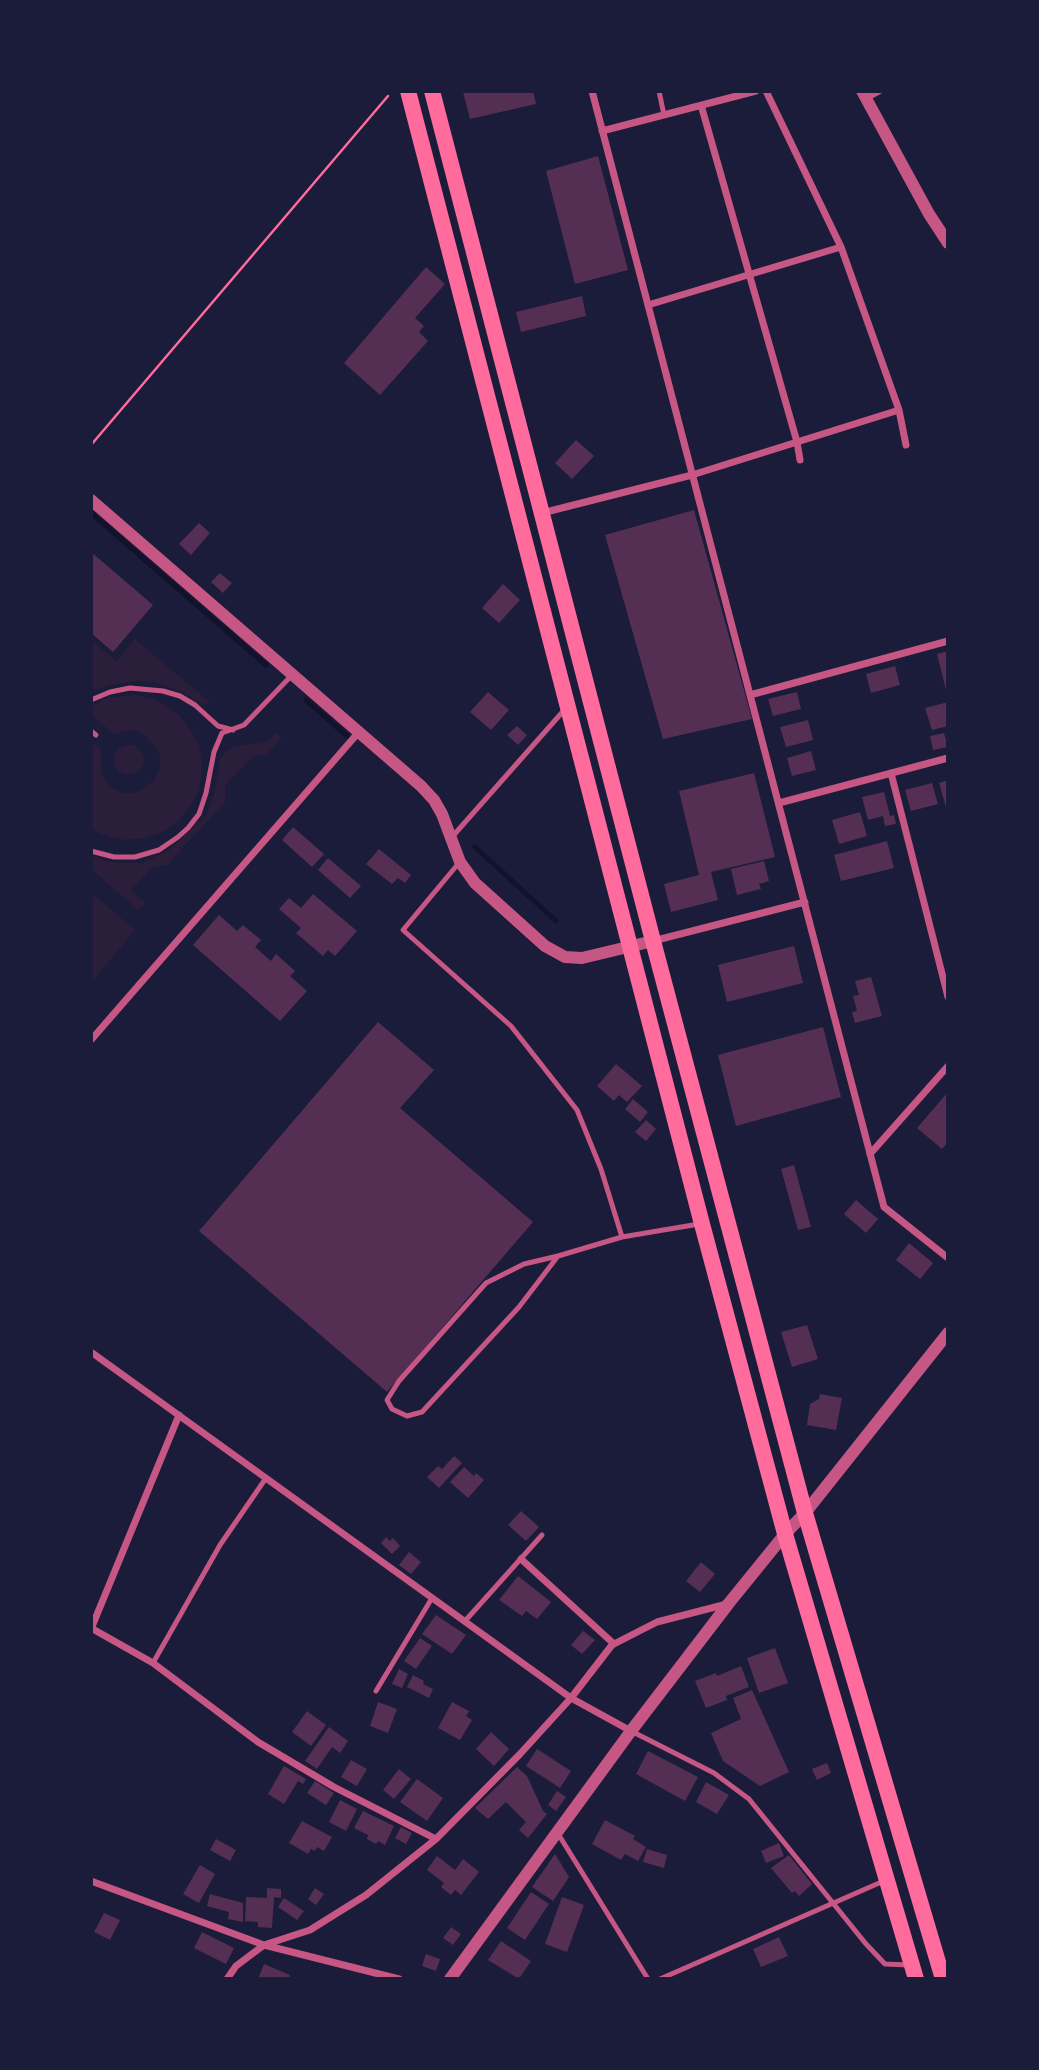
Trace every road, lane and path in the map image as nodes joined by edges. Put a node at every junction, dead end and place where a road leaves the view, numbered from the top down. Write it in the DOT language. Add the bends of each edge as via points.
graph roads {
  1 [pos="408,91"];
  2 [pos="432,91"];
  3 [pos="592,91"];
  4 [pos="659,91"];
  5 [pos="756,91"];
  6 [pos="766,91"];
  7 [pos="879,91"];
  8 [pos="864,95"];
  9 [pos="388,96"];
  10 [pos="701,105"];
  11 [pos="664,115"];
  12 [pos="602,131"];
  13 [pos="948,243"];
  14 [pos="841,247"];
  15 [pos="750,274"];
  16 [pos="648,304"];
  17 [pos="899,410"];
  18 [pos="797,442"];
  19 [pos="906,444"];
  20 [pos="91,445"];
  21 [pos="800,460"];
  22 [pos="692,475"];
  23 [pos="91,500"];
  24 [pos="541,513"];
  25 [pos="948,641"];
  26 [pos="292,676"];
  27 [pos="751,695"];
  28 [pos="91,700"];
  29 [pos="568,705"];
  30 [pos="233,730"];
  31 [pos="358,733"];
  32 [pos="948,758"];
  33 [pos="891,773"];
  34 [pos="779,803"];
  35 [pos="451,838"];
  36 [pos="91,851"];
  37 [pos="460,862"];
  38 [pos="805,902"];
  39 [pos="653,941"];
  40 [pos="631,947"];
  41 [pos="948,997"];
  42 [pos="91,1040"];
  43 [pos="948,1066"];
  44 [pos="870,1154"];
  45 [pos="702,1224"];
  46 [pos="622,1237"];
  47 [pos="558,1256"];
  48 [pos="948,1258"];
  49 [pos="948,1333"];
  50 [pos="91,1352"];
  51 [pos="178,1415"];
  52 [pos="266,1478"];
  53 [pos="805,1513"];
  54 [pos="785,1534"];
  55 [pos="542,1535"];
  56 [pos="521,1559"];
  57 [pos="432,1598"];
  58 [pos="729,1603"];
  59 [pos="465,1621"];
  60 [pos="91,1628"];
  61 [pos="614,1644"];
  62 [pos="153,1663"];
  63 [pos="376,1691"];
  64 [pos="571,1698"];
  65 [pos="631,1731"];
  66 [pos="557,1832"];
  67 [pos="436,1839"];
  68 [pos="886,1880"];
  69 [pos="91,1881"];
  70 [pos="833,1904"];
  71 [pos="264,1945"];
  72 [pos="913,1972"];
  73 [pos="227,1979"];
  74 [pos="399,1979"];
  75 [pos="450,1979"];
  76 [pos="648,1979"];
  77 [pos="660,1979"];
  78 [pos="943,1979"];
  1 -- 29 [label="highway"];
  2 -- 24 [label="highway"];
  3 -- 12 [label="street"];
  4 -- 11 [label="lane"];
  5 -- 10 [label="street"];
  6 -- 14 [label="street"];
  7 -- 8 [label="street"];
  8 -- 13 [label="street"];
  9 -- 20 [label="path"];
  10 -- 11 [label="street"];
  10 -- 15 [label="street"];
  11 -- 12 [label="street"];
  12 -- 16 [label="street"];
  14 -- 15 [label="street"];
  14 -- 17 [label="street"];
  15 -- 16 [label="street"];
  15 -- 18 [label="street"];
  16 -- 22 [label="street"];
  17 -- 18 [label="street"];
  17 -- 19 [label="street"];
  18 -- 21 [label="street"];
  18 -- 22 [label="street"];
  22 -- 24 [label="street"];
  22 -- 27 [label="street"];
  23 -- 26 [label="street"];
  24 -- 39 [label="highway"];
  25 -- 27 [label="street"];
  26 -- 30 [label="lane" via="244,725"];
  26 -- 31 [label="street"];
  27 -- 34 [label="street"];
  28 -- 30 [label="lane" via="130,688 163,691 180,696 218,726"];
  29 -- 35 [label="lane"];
  29 -- 40 [label="highway"];
  30 -- 36 [label="lane" via="222,733 218,740 199,814 178,837 159,850 135,856"];
  31 -- 35 [label="street" via="434,800"];
  31 -- 42 [label="street"];
  32 -- 33 [label="street"];
  33 -- 34 [label="street"];
  33 -- 41 [label="street"];
  34 -- 38 [label="street"];
  35 -- 37 [label="street"];
  37 -- 40 [label="street" via="484,892 545,946 565,957 582,958"];
  37 -- 46 [label="lane" via="403,930 511,1026 577,1110"];
  38 -- 39 [label="street"];
  38 -- 44 [label="street"];
  39 -- 40 [label="street"];
  39 -- 53 [label="highway"];
  40 -- 45 [label="highway"];
  43 -- 44 [label="street"];
  44 -- 48 [label="street" via="884,1207"];
  45 -- 46 [label="lane"];
  45 -- 54 [label="highway"];
  46 -- 47 [label="lane"];
  47 -- 47 [label="lane" via="519,1307 422,1412 407,1416 392,1409 387,1400 399,1381 486,1283 524,1264"];
  49 -- 53 [label="street"];
  50 -- 51 [label="street"];
  51 -- 52 [label="street"];
  51 -- 60 [label="street"];
  52 -- 57 [label="street"];
  52 -- 62 [label="lane" via="220,1545"];
  53 -- 54 [label="street"];
  53 -- 78 [label="highway"];
  54 -- 58 [label="street"];
  54 -- 68 [label="highway"];
  55 -- 56 [label="lane"];
  56 -- 59 [label="lane"];
  56 -- 61 [label="street"];
  57 -- 59 [label="street"];
  57 -- 63 [label="lane"];
  58 -- 61 [label="street" via="656,1622"];
  58 -- 65 [label="street"];
  59 -- 64 [label="street"];
  60 -- 62 [label="street"];
  61 -- 64 [label="street"];
  62 -- 67 [label="street" via="258,1742"];
  64 -- 65 [label="street"];
  64 -- 67 [label="street"];
  65 -- 66 [label="street"];
  65 -- 70 [label="lane" via="714,1773 749,1799"];
  66 -- 75 [label="street"];
  66 -- 76 [label="lane"];
  67 -- 71 [label="street" via="366,1895 310,1930"];
  68 -- 70 [label="lane"];
  68 -- 72 [label="highway"];
  69 -- 71 [label="street"];
  70 -- 72 [label="lane" via="885,1964"];
  70 -- 77 [label="lane"];
  71 -- 73 [label="street"];
  71 -- 74 [label="street"];
}
